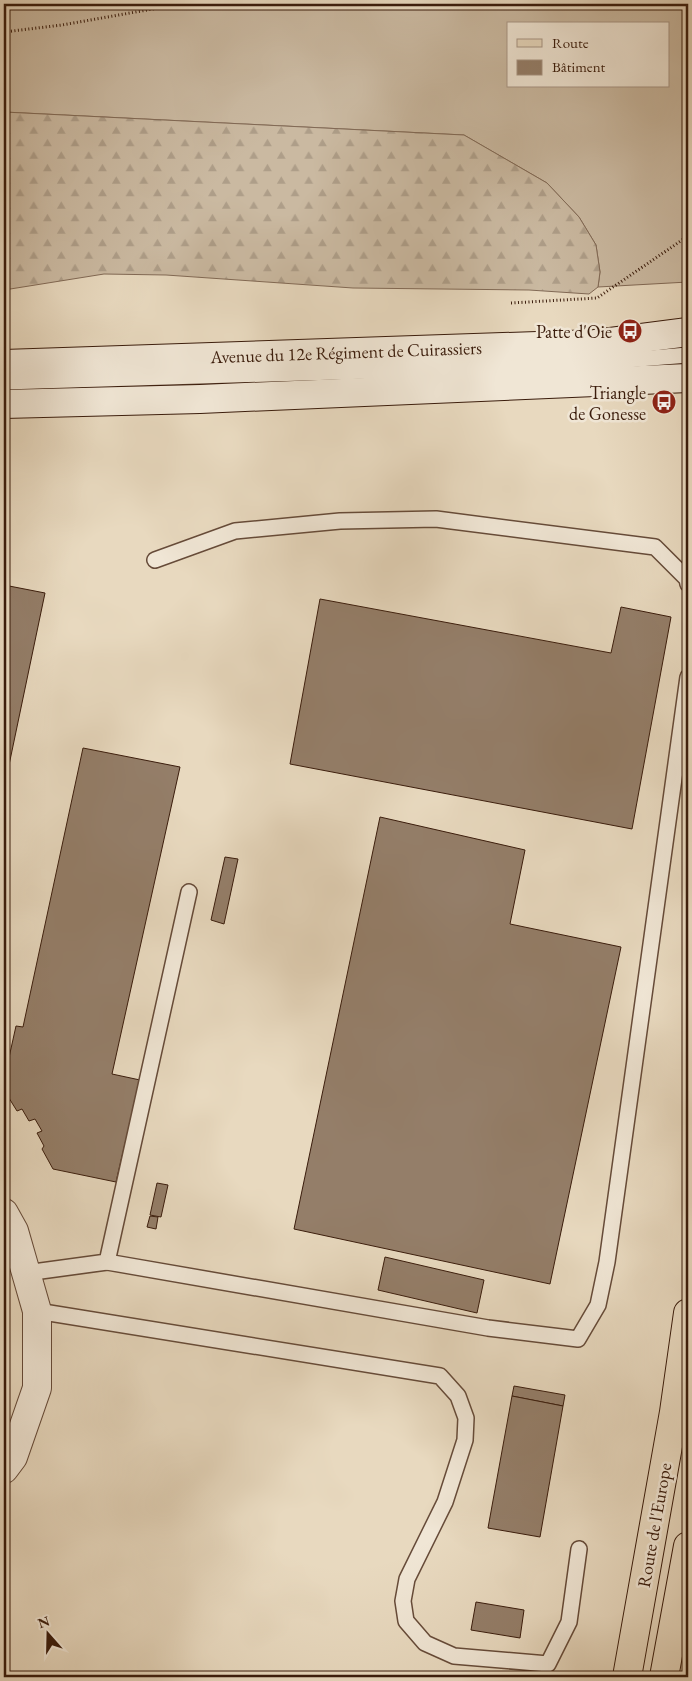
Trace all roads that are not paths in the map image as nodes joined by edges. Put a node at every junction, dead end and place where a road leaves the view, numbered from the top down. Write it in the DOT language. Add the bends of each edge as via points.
graph roads {
  1 [pos="688,332"];
  2 [pos="688,355"];
  3 [pos="4,364"];
  4 [pos="688,378"];
  5 [pos="4,382"];
  6 [pos="4,404"];
  7 [pos="155,560"];
  8 [pos="688,584"];
  9 [pos="688,678"];
  10 [pos="189,892"];
  11 [pos="4,1213"];
  12 [pos="106,1262"];
  13 [pos="26,1273"];
  14 [pos="38,1310"];
  15 [pos="688,1313"];
  16 [pos="4,1469"];
  17 [pos="688,1546"];
  18 [pos="580,1550"];
  19 [pos="627,1677"];
  20 [pos="664,1677"];
  1 -- 3 [label="main road, Avenue du 12e Régiment de Cuirassiers" via="595,344"];
  2 -- 5 [label="lane" via="565,365"];
  4 -- 6 [label="main road"];
  7 -- 8 [label="lane" via="236,531 340,521 436,519 654,547 687,579"];
  9 -- 12 [label="lane" via="607,1262 598,1305 578,1339 488,1328"];
  10 -- 12 [label="lane"];
  11 -- 13 [label="main road" via="14,1231"];
  12 -- 13 [label="lane"];
  13 -- 14 [label="main road"];
  14 -- 16 [label="main road" via="37,1388 12,1457"];
  14 -- 18 [label="lane" via="440,1376 458,1396 466,1418 465,1440 445,1502 407,1579 403,1601 406,1621 425,1643 454,1656 548,1664 569,1622"];
  15 -- 19 [label="main road, Route de l'Europe" via="673,1422"];
  17 -- 20 [label="main road"];
}
